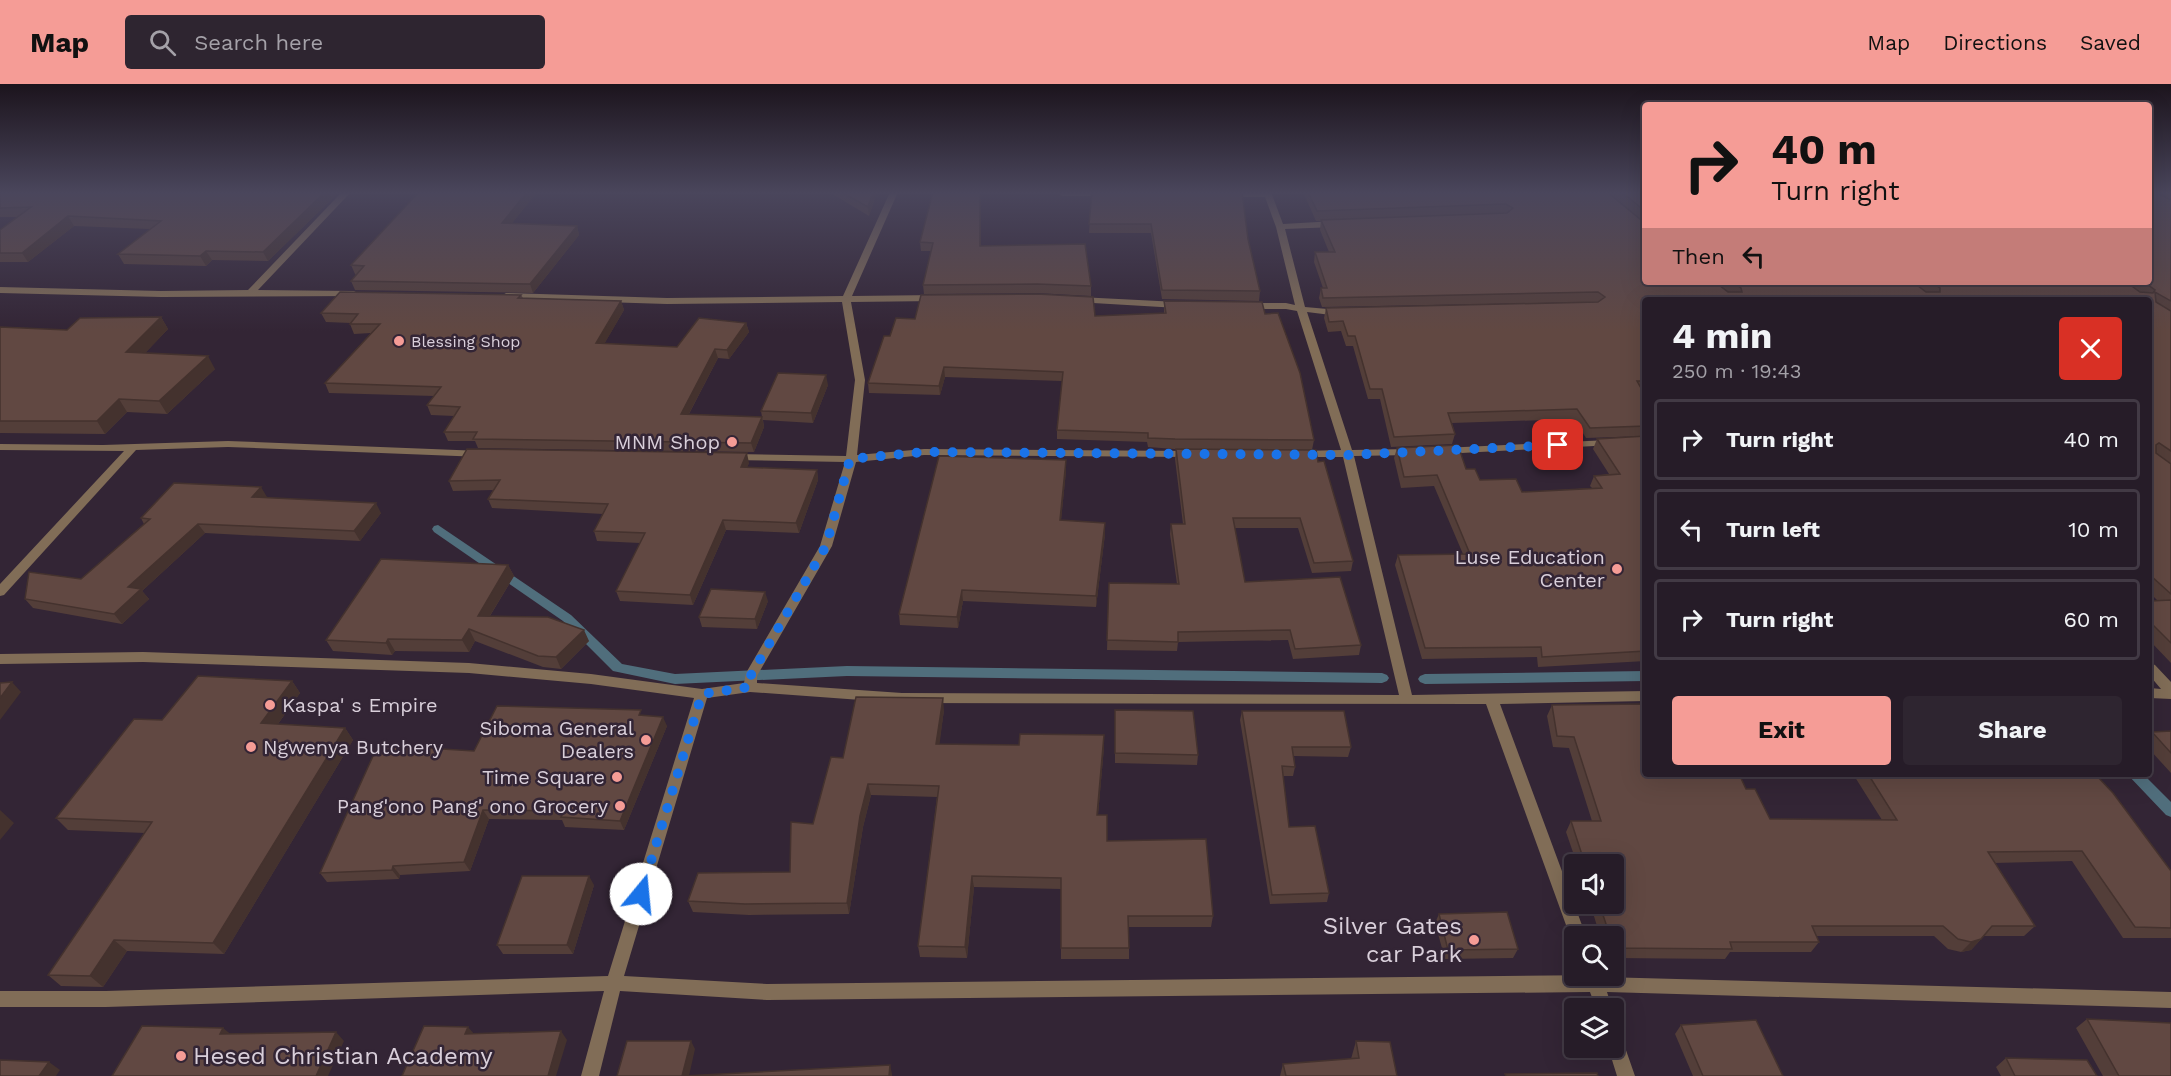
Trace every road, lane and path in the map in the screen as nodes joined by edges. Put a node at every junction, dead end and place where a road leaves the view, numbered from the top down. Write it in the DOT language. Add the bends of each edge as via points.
graph roads {
  1 [pos="303,238"];
  2 [pos="873,238"];
  3 [pos="1283,238"];
  4 [pos="0,290"];
  5 [pos="250,293"];
  6 [pos="369,294"];
  7 [pos="500,296"];
  8 [pos="942,298"];
  9 [pos="846,300"];
  10 [pos="1071,300"];
  11 [pos="1185,305"];
  12 [pos="1241,306"];
  13 [pos="1302,309"];
  14 [pos="1346,313"];
  15 [pos="1622,442"];
  16 [pos="0,447"];
  17 [pos="133,447"];
  18 [pos="492,454"];
  19 [pos="1207,454"];
  20 [pos="1289,454"];
  21 [pos="1348,455"];
  22 [pos="719,457"];
  23 [pos="850,459"];
  24 [pos="0,592"];
  25 [pos="0,659"];
  26 [pos="2152,670"];
  27 [pos="750,687"];
  28 [pos="2171,692"];
  29 [pos="2152,693"];
  30 [pos="702,694"];
  31 [pos="1642,696"];
  32 [pos="1491,698"];
  33 [pos="1407,700"];
  34 [pos="1574,926"];
  35 [pos="1564,979"];
  36 [pos="1624,980"];
  37 [pos="614,983"];
  38 [pos="0,999"];
  39 [pos="2171,1000"];
  40 [pos="1620,1058"];
  41 [pos="590,1076"];
  42 [pos="1626,1076"];
  1 -- 5 [label="street"];
  2 -- 9 [label="street"];
  3 -- 13 [label="street"];
  4 -- 5 [label="street"];
  5 -- 6 [label="street"];
  7 -- 9 [label="street" via="667,301"];
  8 -- 9 [label="street"];
  9 -- 23 [label="street" via="860,380"];
  10 -- 11 [label="street"];
  12 -- 13 [label="street"];
  13 -- 14 [label="street"];
  13 -- 21 [label="street"];
  15 -- 21 [label="street"];
  16 -- 17 [label="street"];
  17 -- 18 [label="street" via="228,444"];
  17 -- 24 [label="street"];
  19 -- 23 [label="street" via="924,452"];
  20 -- 21 [label="street"];
  21 -- 33 [label="street"];
  22 -- 23 [label="street"];
  23 -- 27 [label="street" via="826,546 751,675"];
  25 -- 30 [label="street" via="143,657 468,668"];
  26 -- 28 [label="street"];
  27 -- 30 [label="street"];
  27 -- 33 [label="street" via="902,698"];
  28 -- 29 [label="street"];
  30 -- 37 [label="street"];
  31 -- 32 [label="street"];
  32 -- 33 [label="street"];
  32 -- 34 [label="street"];
  35 -- 37 [label="street" via="767,992"];
  36 -- 39 [label="street"];
  37 -- 38 [label="street"];
  37 -- 41 [label="street"];
  40 -- 42 [label="street"];
}
